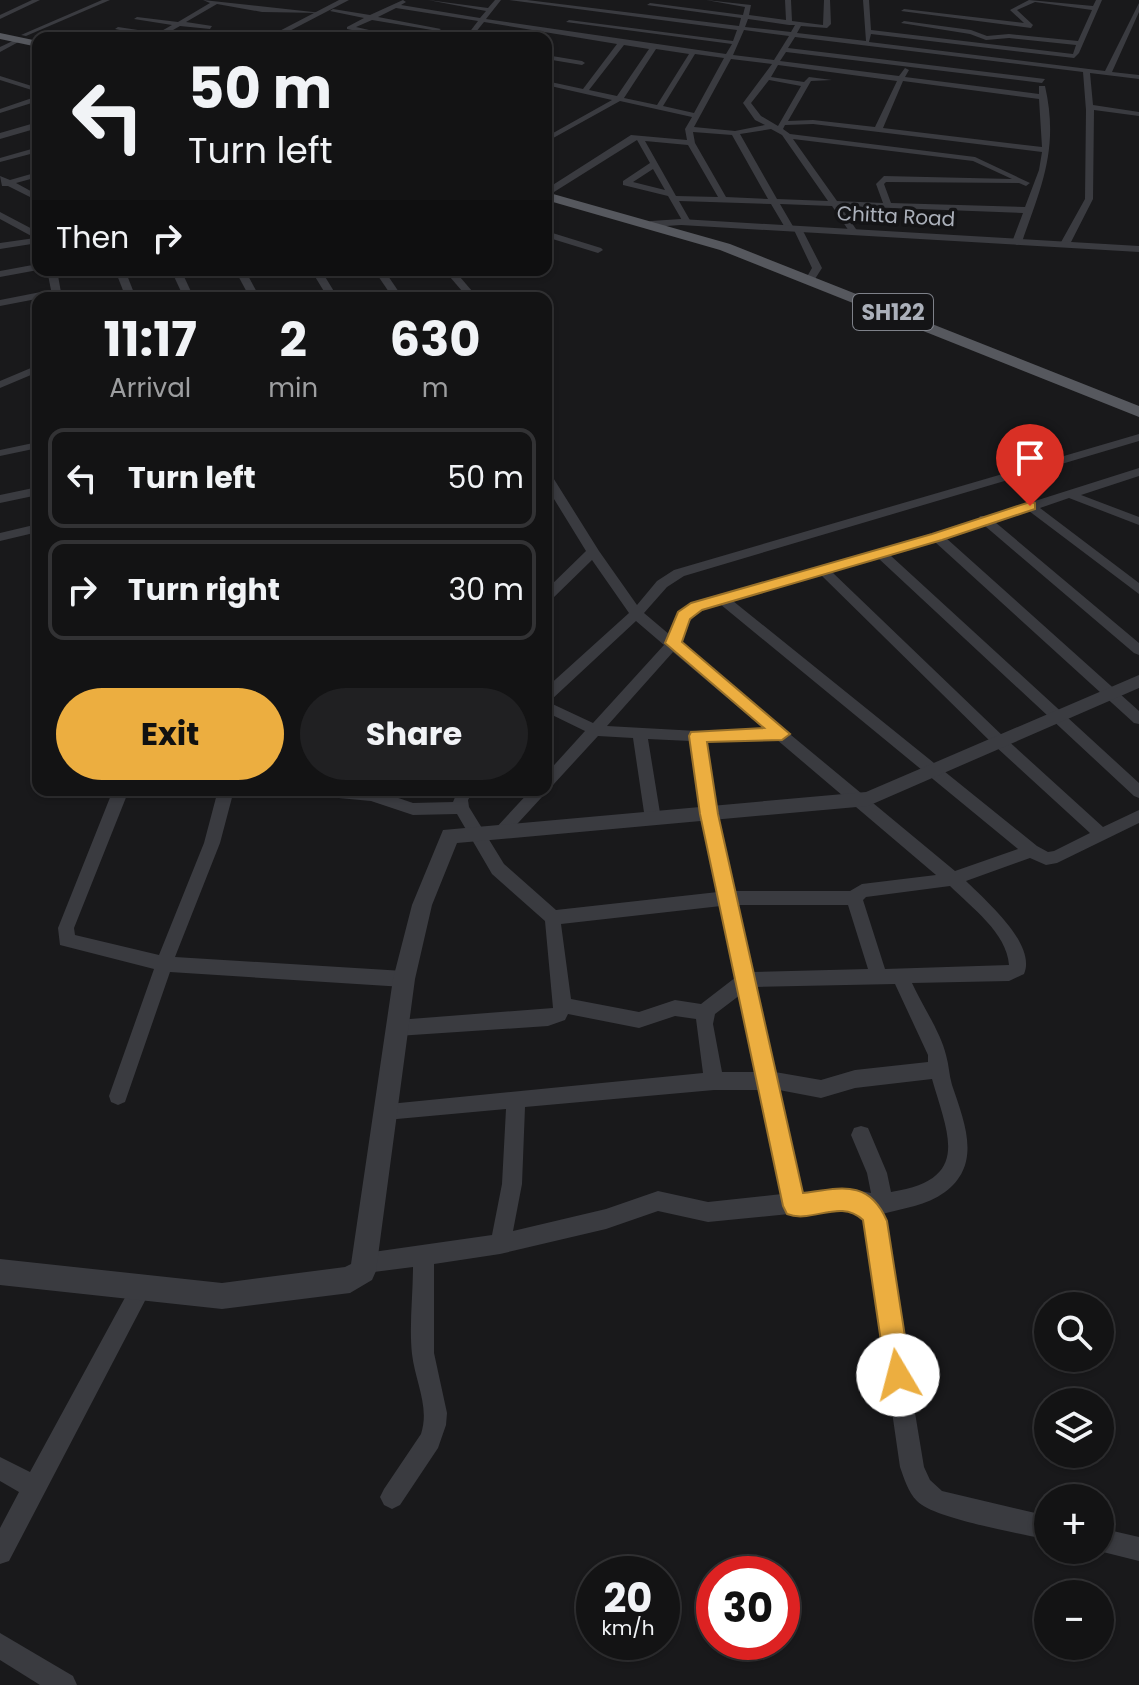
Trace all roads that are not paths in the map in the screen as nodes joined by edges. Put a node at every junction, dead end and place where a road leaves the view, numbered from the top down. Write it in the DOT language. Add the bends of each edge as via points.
graph roads {
  1 [pos="37,0"];
  2 [pos="107,0"];
  3 [pos="205,0"];
  4 [pos="250,0"];
  5 [pos="322,0"];
  6 [pos="356,0"];
  7 [pos="408,0"];
  8 [pos="431,0"];
  9 [pos="498,0"];
  10 [pos="512,0"];
  11 [pos="575,0"];
  12 [pos="616,0"];
  13 [pos="709,0"];
  14 [pos="788,0"];
  15 [pos="827,0"];
  16 [pos="866,0"];
  17 [pos="906,0"];
  18 [pos="1033,0"];
  19 [pos="1099,0"];
  20 [pos="342,1"];
  21 [pos="216,2"];
  22 [pos="531,2"];
  23 [pos="542,2"];
  24 [pos="752,2"];
  25 [pos="653,3"];
  26 [pos="236,5"];
  27 [pos="1139,5"];
  28 [pos="395,6"];
  29 [pos="568,8"];
  30 [pos="1094,8"];
  31 [pos="490,10"];
  32 [pos="333,11"];
  33 [pos="904,11"];
  34 [pos="532,12"];
  35 [pos="602,12"];
  36 [pos="319,13"];
  37 [pos="449,15"];
  38 [pos="559,15"];
  39 [pos="636,16"];
  40 [pos="0,17"];
  41 [pos="370,17"];
  42 [pos="744,17"];
  43 [pos="137,19"];
  44 [pos="524,20"];
  45 [pos="481,21"];
  46 [pos="569,22"];
  47 [pos="551,23"];
  48 [pos="794,23"];
  49 [pos="904,23"];
  50 [pos="179,24"];
  51 [pos="1031,26"];
  52 [pos="210,27"];
  53 [pos="516,27"];
  54 [pos="118,29"];
  55 [pos="438,29"];
  56 [pos="740,30"];
  57 [pos="543,31"];
  58 [pos="33,32"];
  59 [pos="135,32"];
  60 [pos="164,32"];
  61 [pos="282,32"];
  62 [pos="292,32"];
  63 [pos="370,32"];
  64 [pos="435,32"];
  65 [pos="473,32"];
  66 [pos="511,32"];
  67 [pos="550,32"];
  68 [pos="552,32"];
  69 [pos="869,32"];
  70 [pos="0,33"];
  71 [pos="32,33"];
  72 [pos="790,36"];
  73 [pos="903,36"];
  74 [pos="22,37"];
  75 [pos="32,40"];
  76 [pos="1052,40"];
  77 [pos="949,41"];
  78 [pos="622,43"];
  79 [pos="736,43"];
  80 [pos="1080,43"];
  81 [pos="867,45"];
  82 [pos="653,48"];
  83 [pos="782,49"];
  84 [pos="0,50"];
  85 [pos="597,51"];
  86 [pos="693,52"];
  87 [pos="611,53"];
  88 [pos="944,54"];
  89 [pos="729,56"];
  90 [pos="1074,56"];
  91 [pos="552,58"];
  92 [pos="582,63"];
  93 [pos="776,63"];
  94 [pos="907,65"];
  95 [pos="1043,67"];
  96 [pos="817,68"];
  97 [pos="938,68"];
  98 [pos="1069,69"];
  99 [pos="1086,71"];
  100 [pos="861,74"];
  101 [pos="1107,74"];
  102 [pos="1139,77"];
  103 [pos="0,78"];
  104 [pos="767,78"];
  105 [pos="814,78"];
  106 [pos="901,79"];
  107 [pos="836,81"];
  108 [pos="1042,81"];
  109 [pos="852,83"];
  110 [pos="932,83"];
  111 [pos="552,84"];
  112 [pos="805,84"];
  113 [pos="32,88"];
  114 [pos="585,91"];
  115 [pos="1041,97"];
  116 [pos="620,98"];
  117 [pos="32,101"];
  118 [pos="0,103"];
  119 [pos="12,107"];
  120 [pos="659,107"];
  121 [pos="1090,107"];
  122 [pos="0,111"];
  123 [pos="25,111"];
  124 [pos="1139,114"];
  125 [pos="697,116"];
  126 [pos="837,125"];
  127 [pos="779,126"];
  128 [pos="32,127"];
  129 [pos="689,129"];
  130 [pos="878,130"];
  131 [pos="735,133"];
  132 [pos="0,136"];
  133 [pos="787,136"];
  134 [pos="552,137"];
  135 [pos="639,137"];
  136 [pos="831,141"];
  137 [pos="691,143"];
  138 [pos="0,150"];
  139 [pos="1046,150"];
  140 [pos="32,152"];
  141 [pos="12,157"];
  142 [pos="0,160"];
  143 [pos="653,165"];
  144 [pos="32,175"];
  145 [pos="3,182"];
  146 [pos="1026,183"];
  147 [pos="1037,184"];
  148 [pos="552,189"];
  149 [pos="552,193"];
  150 [pos="32,195"];
  151 [pos="670,196"];
  152 [pos="723,199"];
  153 [pos="774,200"];
  154 [pos="834,203"];
  155 [pos="888,205"];
  156 [pos="1026,210"];
  157 [pos="0,215"];
  158 [pos="687,222"];
  159 [pos="647,223"];
  160 [pos="794,229"];
  161 [pos="854,232"];
  162 [pos="32,234"];
  163 [pos="552,236"];
  164 [pos="32,239"];
  165 [pos="1017,242"];
  166 [pos="1065,244"];
  167 [pos="0,246"];
  168 [pos="1139,249"];
  169 [pos="598,250"];
  170 [pos="32,268"];
  171 [pos="0,274"];
  172 [pos="454,276"];
  173 [pos="810,280"];
  174 [pos="468,292"];
  175 [pos="32,299"];
  176 [pos="0,303"];
  177 [pos="32,373"];
  178 [pos="0,385"];
  179 [pos="1139,412"];
  180 [pos="1139,437"];
  181 [pos="32,446"];
  182 [pos="2,450"];
  183 [pos="1139,472"];
  184 [pos="552,486"];
  185 [pos="32,492"];
  186 [pos="1069,494"];
  187 [pos="0,499"];
  188 [pos="1030,506"];
  189 [pos="984,519"];
  190 [pos="1139,521"];
  191 [pos="32,529"];
  192 [pos="0,537"];
  193 [pos="937,537"];
  194 [pos="593,552"];
  195 [pos="880,553"];
  196 [pos="823,570"];
  197 [pos="552,588"];
  198 [pos="1139,590"];
  199 [pos="722,599"];
  200 [pos="636,614"];
  201 [pos="673,643"];
  202 [pos="1139,650"];
  203 [pos="1139,681"];
  204 [pos="552,691"];
  205 [pos="1110,695"];
  206 [pos="552,700"];
  207 [pos="1056,718"];
  208 [pos="1139,719"];
  209 [pos="597,731"];
  210 [pos="782,734"];
  211 [pos="640,735"];
  212 [pos="697,736"];
  213 [pos="1000,742"];
  214 [pos="932,773"];
  215 [pos="552,778"];
  216 [pos="1139,792"];
  217 [pos="119,796"];
  218 [pos="224,796"];
  219 [pos="375,796"];
  220 [pos="462,796"];
  221 [pos="535,796"];
  222 [pos="860,800"];
  223 [pos="461,808"];
  224 [pos="709,814"];
  225 [pos="1139,816"];
  226 [pos="653,819"];
  227 [pos="501,831"];
  228 [pos="478,833"];
  229 [pos="1102,835"];
  230 [pos="1031,851"];
  231 [pos="953,879"];
  232 [pos="728,898"];
  233 [pos="854,898"];
  234 [pos="554,919"];
  235 [pos="164,964"];
  236 [pos="878,974"];
  237 [pos="899,974"];
  238 [pos="404,979"];
  239 [pos="746,980"];
  240 [pos="563,1005"];
  241 [pos="706,1013"];
  242 [pos="397,1028"];
  243 [pos="937,1070"];
  244 [pos="714,1081"];
  245 [pos="768,1082"];
  246 [pos="118,1096"];
  247 [pos="516,1099"];
  248 [pos="386,1111"];
  249 [pos="861,1135"];
  250 [pos="872,1203"];
  251 [pos="795,1206"];
  252 [pos="500,1244"];
  253 [pos="424,1255"];
  254 [pos="366,1263"];
  255 [pos="0,1272"];
  256 [pos="141,1288"];
  257 [pos="0,1469"];
  258 [pos="35,1487"];
  259 [pos="392,1497"];
  260 [pos="1034,1525"];
  261 [pos="1114,1543"];
  262 [pos="1139,1549"];
  263 [pos="0,1552"];
  264 [pos="0,1646"];
  265 [pos="64,1685"];
  1 -- 40 [label="street"];
  2 -- 58 [label="street"];
  3 -- 21 [label="street"];
  4 -- 26 [label="street"];
  5 -- 20 [label="street"];
  6 -- 32 [label="street"];
  7 -- 28 [label="street"];
  8 -- 31 [label="street"];
  9 -- 31 [label="street"];
  10 -- 22 [label="street"];
  11 -- 29 [label="street"];
  12 -- 35 [label="street"];
  13 -- 24 [label="street"];
  14 -- 48 [label="street"];
  15 -- 48 [label="street" via="828,24"];
  16 -- 69 [label="street"];
  17 -- 33 [label="street"];
  18 -- 30 [label="street"];
  18 -- 51 [label="street" via="1013,10"];
  19 -- 30 [label="street"];
  20 -- 36 [label="street"];
  21 -- 26 [label="street"];
  21 -- 50 [label="street"];
  22 -- 23 [label="street"];
  23 -- 29 [label="street"];
  23 -- 34 [label="street"];
  24 -- 42 [label="street"];
  25 -- 39 [label="street"];
  25 -- 42 [label="street"];
  26 -- 36 [label="street"];
  27 -- 101 [label="street"];
  28 -- 37 [label="street"];
  28 -- 41 [label="street"];
  29 -- 35 [label="street"];
  29 -- 38 [label="street"];
  30 -- 80 [label="street"];
  31 -- 45 [label="street"];
  32 -- 41 [label="street"];
  32 -- 62 [label="street"];
  33 -- 49 [label="street"];
  33 -- 51 [label="street"];
  35 -- 39 [label="street"];
  36 -- 61 [label="street"];
  37 -- 45 [label="street"];
  37 -- 55 [label="street"];
  39 -- 56 [label="street"];
  41 -- 55 [label="street"];
  41 -- 63 [label="street" via="349,28"];
  42 -- 48 [label="street"];
  42 -- 56 [label="street"];
  43 -- 50 [label="street"];
  44 -- 53 [label="street"];
  45 -- 53 [label="street"];
  45 -- 65 [label="street"];
  46 -- 79 [label="street"];
  47 -- 57 [label="street"];
  48 -- 72 [label="street"];
  49 -- 73 [label="street"];
  49 -- 76 [label="street" via="986,38"];
  50 -- 52 [label="street"];
  50 -- 60 [label="street"];
  51 -- 76 [label="street"];
  53 -- 57 [label="street"];
  53 -- 66 [label="street"];
  54 -- 59 [label="street"];
  55 -- 64 [label="street"];
  56 -- 72 [label="street"];
  56 -- 79 [label="street"];
  57 -- 67 [label="street"];
  68 -- 78 [label="street"];
  69 -- 73 [label="street"];
  69 -- 81 [label="street"];
  70 -- 74 [label="main road"];
  71 -- 74 [label="street"];
  72 -- 81 [label="street"];
  72 -- 83 [label="street"];
  73 -- 77 [label="street"];
  74 -- 75 [label="main road"];
  74 -- 84 [label="street"];
  76 -- 80 [label="street"];
  77 -- 88 [label="street"];
  77 -- 90 [label="street"];
  78 -- 82 [label="street"];
  78 -- 87 [label="street"];
  79 -- 89 [label="street"];
  80 -- 90 [label="street"];
  81 -- 88 [label="street"];
  82 -- 86 [label="street"];
  82 -- 116 [label="street"];
  83 -- 93 [label="street"];
  83 -- 94 [label="street"];
  85 -- 87 [label="street"];
  86 -- 89 [label="street"];
  86 -- 120 [label="street"];
  87 -- 114 [label="street"];
  88 -- 95 [label="street"];
  88 -- 97 [label="street"];
  89 -- 93 [label="street"];
  89 -- 125 [label="street"];
  90 -- 98 [label="street"];
  91 -- 92 [label="street"];
  93 -- 96 [label="street"];
  93 -- 104 [label="street"];
  94 -- 97 [label="street"];
  94 -- 106 [label="street"];
  95 -- 98 [label="street"];
  95 -- 108 [label="street"];
  96 -- 100 [label="street"];
  96 -- 105 [label="street"];
  97 -- 108 [label="street"];
  97 -- 110 [label="street"];
  98 -- 99 [label="street"];
  99 -- 101 [label="street"];
  99 -- 121 [label="street"];
  100 -- 106 [label="street"];
  100 -- 109 [label="street"];
  101 -- 102 [label="street"];
  103 -- 113 [label="street"];
  104 -- 112 [label="street"];
  104 -- 127 [label="street" via="746,102 758,118"];
  105 -- 107 [label="street"];
  105 -- 112 [label="street"];
  106 -- 110 [label="street"];
  106 -- 130 [label="street"];
  108 -- 115 [label="street"];
  110 -- 115 [label="street"];
  111 -- 114 [label="street"];
  112 -- 127 [label="street"];
  114 -- 116 [label="street"];
  115 -- 139 [label="street"];
  116 -- 120 [label="street"];
  116 -- 134 [label="street"];
  117 -- 119 [label="street"];
  118 -- 119 [label="street"];
  119 -- 122 [label="street"];
  119 -- 123 [label="street"];
  120 -- 125 [label="street"];
  121 -- 124 [label="street"];
  121 -- 166 [label="street" via="1089,199"];
  125 -- 129 [label="street"];
  126 -- 127 [label="street"];
  126 -- 130 [label="street"];
  126 -- 136 [label="street"];
  127 -- 131 [label="street"];
  127 -- 133 [label="street"];
  128 -- 132 [label="street"];
  129 -- 131 [label="street"];
  129 -- 137 [label="street"];
  130 -- 139 [label="street"];
  131 -- 153 [label="street"];
  133 -- 136 [label="street"];
  133 -- 154 [label="street"];
  135 -- 137 [label="street"];
  135 -- 143 [label="street"];
  135 -- 148 [label="street"];
  136 -- 146 [label="street" via="975,159"];
  137 -- 152 [label="street"];
  138 -- 141 [label="street"];
  139 -- 147 [label="street"];
  140 -- 141 [label="street"];
  141 -- 142 [label="street"];
  143 -- 151 [label="street"];
  143 -- 151 [label="street" via="626,183"];
  144 -- 145 [label="street"];
  145 -- 150 [label="street"];
  146 -- 147 [label="street"];
  146 -- 155 [label="street" via="884,179 880,184"];
  147 -- 156 [label="street"];
  149 -- 159 [label="main road, SH122"];
  151 -- 152 [label="street"];
  151 -- 158 [label="street"];
  152 -- 153 [label="street"];
  153 -- 154 [label="street"];
  153 -- 160 [label="street"];
  154 -- 155 [label="street"];
  154 -- 161 [label="street"];
  155 -- 156 [label="street"];
  156 -- 165 [label="street"];
  157 -- 162 [label="street"];
  158 -- 159 [label="street, Chitta Road"];
  158 -- 160 [label="street, Chitta Road"];
  159 -- 173 [label="main road, SH122"];
  160 -- 161 [label="street, Chitta Road"];
  160 -- 173 [label="street" via="817,268"];
  161 -- 165 [label="street, Chitta Road"];
  163 -- 169 [label="street"];
  164 -- 167 [label="street"];
  165 -- 166 [label="street, Chitta Road"];
  166 -- 168 [label="street, Chitta Road"];
  170 -- 171 [label="street"];
  172 -- 174 [label="street"];
  173 -- 179 [label="main road, SH122"];
  175 -- 176 [label="street"];
  177 -- 178 [label="street"];
  180 -- 200 [label="street" via="679,573"];
  181 -- 182 [label="street"];
  183 -- 186 [label="street"];
  184 -- 194 [label="street"];
  185 -- 187 [label="street"];
  186 -- 188 [label="street"];
  186 -- 190 [label="street"];
  188 -- 189 [label="street"];
  188 -- 198 [label="street"];
  189 -- 193 [label="street"];
  189 -- 202 [label="street"];
  191 -- 192 [label="street"];
  193 -- 195 [label="street"];
  193 -- 205 [label="street"];
  194 -- 197 [label="street"];
  194 -- 200 [label="street"];
  195 -- 196 [label="street"];
  195 -- 207 [label="street"];
  196 -- 199 [label="street"];
  196 -- 213 [label="street"];
  199 -- 201 [label="street" via="690,610"];
  199 -- 214 [label="street"];
  200 -- 201 [label="street"];
  200 -- 204 [label="street"];
  201 -- 209 [label="street"];
  201 -- 210 [label="street"];
  203 -- 205 [label="street"];
  205 -- 207 [label="street"];
  205 -- 208 [label="street"];
  206 -- 209 [label="street"];
  207 -- 213 [label="street"];
  207 -- 216 [label="street"];
  209 -- 211 [label="street"];
  209 -- 215 [label="street"];
  210 -- 212 [label="street"];
  210 -- 222 [label="street"];
  211 -- 212 [label="street"];
  211 -- 226 [label="street"];
  212 -- 224 [label="street"];
  213 -- 214 [label="street"];
  213 -- 229 [label="street"];
  214 -- 222 [label="street"];
  214 -- 230 [label="street"];
  217 -- 235 [label="street" via="64,934 72,943"];
  218 -- 235 [label="street" via="212,843"];
  219 -- 223 [label="street" via="413,809"];
  220 -- 223 [label="street"];
  221 -- 227 [label="street"];
  222 -- 224 [label="street"];
  222 -- 231 [label="street"];
  223 -- 228 [label="street"];
  224 -- 226 [label="street"];
  224 -- 232 [label="street"];
  225 -- 229 [label="street"];
  226 -- 227 [label="street"];
  227 -- 228 [label="street"];
  228 -- 234 [label="street" via="498,869"];
  228 -- 238 [label="street" via="446,841 422,905"];
  229 -- 230 [label="street" via="1057,857 1046,859"];
  230 -- 231 [label="street"];
  231 -- 233 [label="street" via="862,891"];
  231 -- 237 [label="street" via="1000,927 1019,960 1018,969"];
  232 -- 233 [label="street"];
  232 -- 234 [label="street"];
  232 -- 239 [label="street"];
  233 -- 236 [label="street"];
  234 -- 240 [label="street"];
  235 -- 238 [label="street"];
  235 -- 246 [label="street"];
  236 -- 237 [label="street"];
  236 -- 239 [label="street"];
  237 -- 243 [label="street" via="937,1055"];
  238 -- 242 [label="street"];
  239 -- 241 [label="street"];
  239 -- 245 [label="street"];
  240 -- 241 [label="street" via="639,1020 675,1008"];
  240 -- 242 [label="street" via="559,1014 548,1018"];
  241 -- 244 [label="street"];
  242 -- 248 [label="street"];
  243 -- 245 [label="street" via="855,1079 821,1089"];
  243 -- 250 [label="street" via="959,1140 955,1165 926,1195"];
  244 -- 245 [label="street"];
  244 -- 247 [label="street"];
  245 -- 251 [label="street"];
  247 -- 248 [label="street"];
  247 -- 252 [label="street" via="512,1184"];
  248 -- 254 [label="street"];
  249 -- 250 [label="street" via="877,1173"];
  250 -- 251 [label="street" via="846,1198"];
  250 -- 260 [label="street" via="918,1483 929,1498 940,1502"];
  251 -- 252 [label="street" via="708,1212 658,1201"];
  252 -- 253 [label="street"];
  253 -- 254 [label="street"];
  253 -- 259 [label="street" via="423,1353 435,1425"];
  254 -- 256 [label="street" via="350,1280 242,1295"];
  255 -- 256 [label="street"];
  256 -- 258 [label="street"];
  257 -- 258 [label="street"];
  258 -- 263 [label="street"];
  261 -- 262 [label="street"];
  264 -- 265 [label="street"];
}
